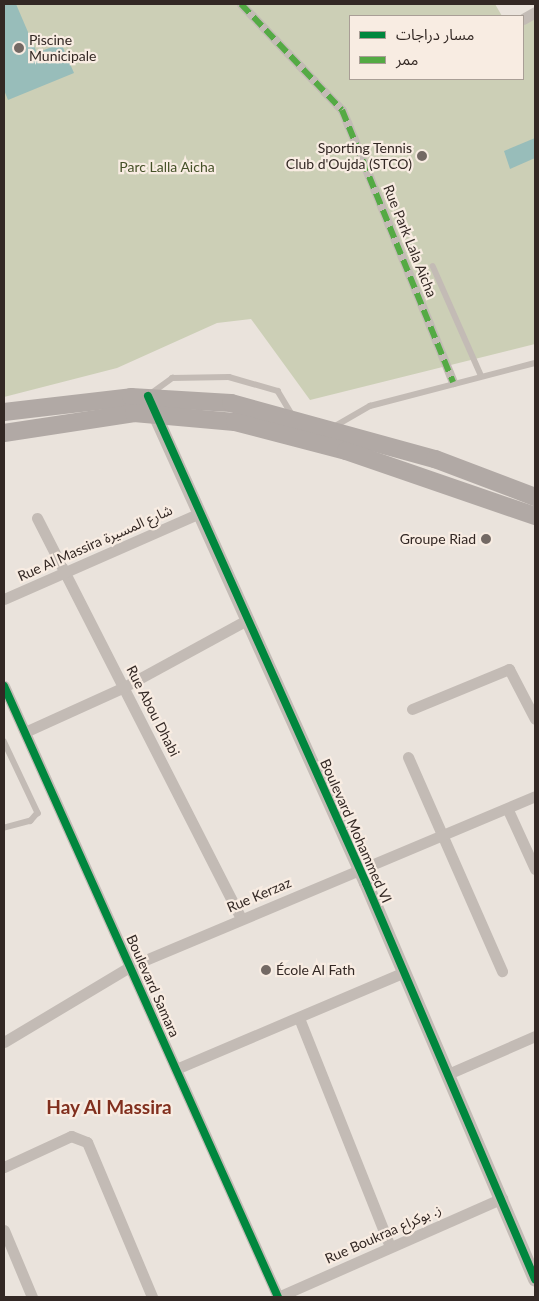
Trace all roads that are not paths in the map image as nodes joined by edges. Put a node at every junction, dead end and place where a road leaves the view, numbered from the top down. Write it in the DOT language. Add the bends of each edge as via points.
graph roads {
  1 [pos="241,4"];
  2 [pos="535,12"];
  3 [pos="524,18"];
  4 [pos="433,266"];
  5 [pos="535,363"];
  6 [pos="481,375"];
  7 [pos="453,382"];
  8 [pos="151,404"];
  9 [pos="4,412"];
  10 [pos="295,420"];
  11 [pos="330,430"];
  12 [pos="4,433"];
  13 [pos="348,443"];
  14 [pos="436,459"];
  15 [pos="429,479"];
  16 [pos="535,497"];
  17 [pos="198,514"];
  18 [pos="535,516"];
  19 [pos="37,518"];
  20 [pos="66,572"];
  21 [pos="4,599"];
  22 [pos="245,621"];
  23 [pos="4,686"];
  24 [pos="124,687"];
  25 [pos="412,709"];
  26 [pos="535,719"];
  27 [pos="25,732"];
  28 [pos="4,741"];
  29 [pos="408,757"];
  30 [pos="535,796"];
  31 [pos="508,810"];
  32 [pos="4,828"];
  33 [pos="442,836"];
  34 [pos="360,869"];
  35 [pos="535,869"];
  36 [pos="241,918"];
  37 [pos="131,966"];
  38 [pos="502,970"];
  39 [pos="404,972"];
  40 [pos="299,1018"];
  41 [pos="535,1036"];
  42 [pos="4,1042"];
  43 [pos="176,1070"];
  44 [pos="448,1074"];
  45 [pos="4,1167"];
  46 [pos="502,1198"];
  47 [pos="4,1230"];
  48 [pos="390,1247"];
  49 [pos="535,1279"];
  50 [pos="32,1297"];
  51 [pos="152,1297"];
  52 [pos="278,1297"];
  1 -- 7 [label="street, Rue Park Lala Aicha" via="342,110"];
  2 -- 3 [label="street"];
  4 -- 6 [label="lane"];
  5 -- 6 [label="lane"];
  6 -- 7 [label="lane"];
  7 -- 11 [label="lane" via="357,411"];
  8 -- 9 [label="main road"];
  8 -- 10 [label="main road" via="231,403"];
  8 -- 10 [label="lane" via="172,378 229,377 278,391"];
  8 -- 12 [label="main road"];
  8 -- 13 [label="main road"];
  8 -- 17 [label="street, Boulevard Mohammed VI"];
  10 -- 11 [label="main road"];
  11 -- 13 [label="main road"];
  13 -- 14 [label="main road"];
  13 -- 15 [label="main road"];
  14 -- 15 [label="main road"];
  14 -- 16 [label="main road"];
  15 -- 18 [label="main road"];
  17 -- 20 [label="street, Rue Al Massira شارع المسيرة"];
  17 -- 22 [label="street, Boulevard Mohammed VI"];
  19 -- 20 [label="street, Rue Abou Dhabi"];
  20 -- 21 [label="street, Rue Al Massira شارع المسيرة"];
  20 -- 24 [label="street, Rue Abou Dhabi"];
  22 -- 24 [label="street"];
  22 -- 34 [label="street, Boulevard Mohammed VI"];
  23 -- 27 [label="street, Boulevard Samara"];
  24 -- 27 [label="street"];
  24 -- 36 [label="street, Rue Abou Dhabi"];
  25 -- 26 [label="street" via="509,669"];
  27 -- 37 [label="street, Boulevard Samara"];
  28 -- 32 [label="lane" via="38,813 31,821"];
  29 -- 33 [label="street"];
  30 -- 31 [label="street, Rue Kerzaz"];
  31 -- 33 [label="street, Rue Kerzaz"];
  31 -- 35 [label="street"];
  33 -- 34 [label="street, Rue Kerzaz"];
  33 -- 38 [label="street"];
  34 -- 36 [label="street, Rue Kerzaz"];
  34 -- 39 [label="street, Boulevard Mohammed VI"];
  36 -- 37 [label="street, Rue Kerzaz"];
  37 -- 42 [label="street, Rue Kerzaz"];
  37 -- 43 [label="street, Boulevard Samara"];
  39 -- 40 [label="street"];
  39 -- 44 [label="street, Boulevard Mohammed VI"];
  40 -- 43 [label="street"];
  40 -- 48 [label="street"];
  41 -- 44 [label="street"];
  43 -- 52 [label="street, Boulevard Samara"];
  44 -- 46 [label="street, Boulevard Mohammed VI"];
  45 -- 51 [label="street" via="72,1136 87,1142"];
  46 -- 48 [label="street, Rue Boukraa ز. بوكراع"];
  46 -- 49 [label="street, Boulevard Mohammed VI"];
  47 -- 50 [label="street"];
  48 -- 52 [label="street, Rue Boukraa ز. بوكراع"];
}
